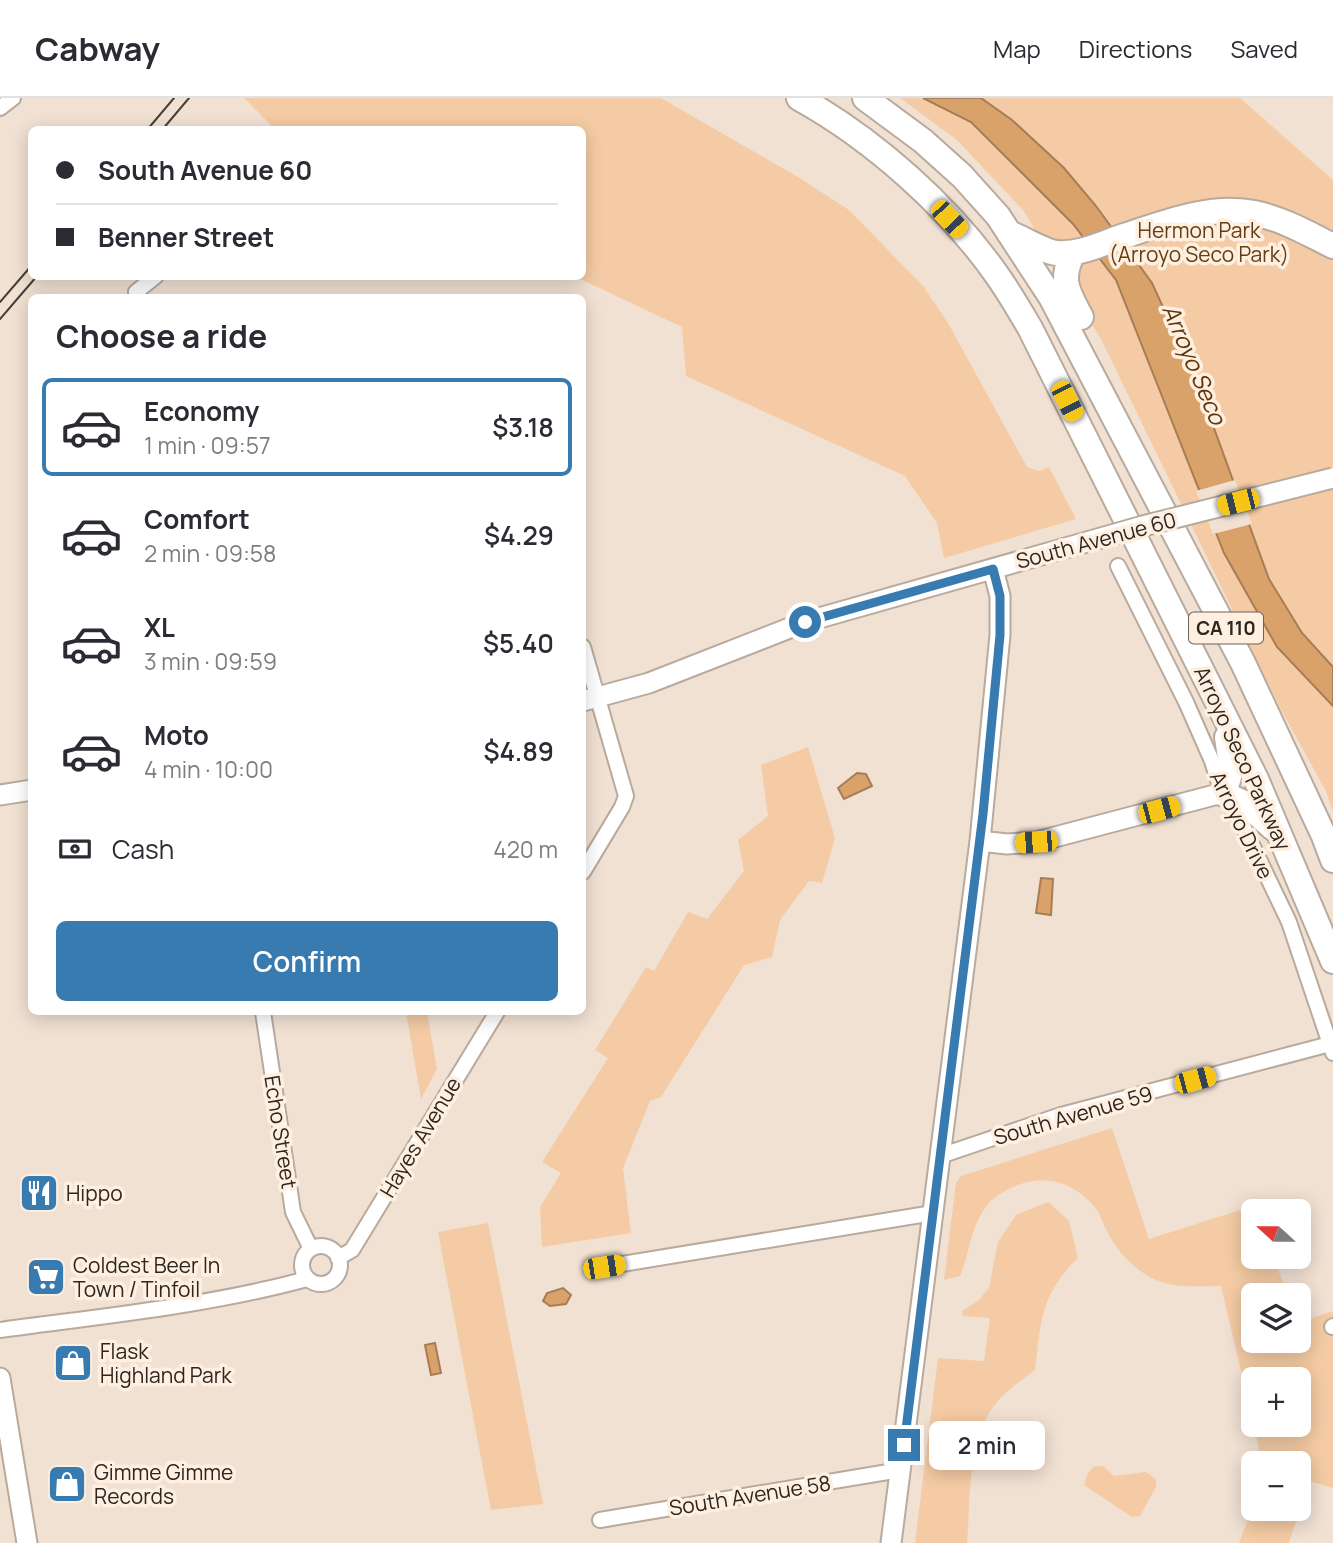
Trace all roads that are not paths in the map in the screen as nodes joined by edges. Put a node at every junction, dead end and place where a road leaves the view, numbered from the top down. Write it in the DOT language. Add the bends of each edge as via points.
graph roads {
  1 [pos="13,98"];
  2 [pos="799,98"];
  3 [pos="865,98"];
  4 [pos="0,108"];
  5 [pos="1008,232"];
  6 [pos="1333,246"];
  7 [pos="1073,253"];
  8 [pos="152,280"];
  9 [pos="137,294"];
  10 [pos="1081,352"];
  11 [pos="1333,478"];
  12 [pos="1118,566"];
  13 [pos="993,569"];
  14 [pos="586,667"];
  15 [pos="591,700"];
  16 [pos="1222,709"];
  17 [pos="28,791"];
  18 [pos="1222,793"];
  19 [pos="0,795"];
  20 [pos="1279,834"];
  21 [pos="980,841"];
  22 [pos="1333,860"];
  23 [pos="586,867"];
  24 [pos="1333,961"];
  25 [pos="263,1015"];
  26 [pos="495,1015"];
  27 [pos="1331,1049"];
  28 [pos="940,1156"];
  29 [pos="933,1213"];
  30 [pos="311,1249"];
  31 [pos="338,1258"];
  32 [pos="604,1267"];
  33 [pos="307,1279"];
  34 [pos="0,1330"];
  35 [pos="0,1378"];
  36 [pos="900,1470"];
  37 [pos="600,1520"];
  38 [pos="27,1543"];
  39 [pos="891,1543"];
  1 -- 4 [label="street"];
  2 -- 16 [label="highway, Arroyo Seco Parkway / CA 110" via="892,163 998,276 1030,328"];
  3 -- 5 [label="highway, Arroyo Seco Parkway / CA 110" via="962,176"];
  5 -- 7 [label="highway" via="1045,251"];
  5 -- 10 [label="highway, Arroyo Seco Parkway / CA 110"];
  6 -- 7 [label="highway" via="1292,225 1252,213 1214,212"];
  7 -- 10 [label="highway" via="1065,286 1082,320"];
  8 -- 9 [label="street"];
  10 -- 22 [label="highway, Arroyo Seco Parkway / CA 110" via="1243,663"];
  11 -- 13 [label="street, South Avenue 60, bridge"];
  12 -- 18 [label="street, Arroyo Drive" via="1186,702"];
  13 -- 15 [label="street, South Avenue 60" via="805,622 649,683"];
  13 -- 21 [label="street" via="1000,596 1000,635"];
  14 -- 15 [label="street"];
  15 -- 23 [label="street" via="626,796"];
  16 -- 18 [label="highway" via="1232,770"];
  16 -- 20 [label="highway, Arroyo Seco Parkway / CA 110"];
  17 -- 19 [label="street"];
  18 -- 20 [label="highway" via="1245,804"];
  18 -- 21 [label="street" via="1036,842"];
  18 -- 27 [label="street, Arroyo Drive" via="1289,922"];
  20 -- 24 [label="highway, Arroyo Seco Parkway / CA 110"];
  21 -- 28 [label="street"];
  25 -- 30 [label="street, Echo Street" via="293,1212"];
  26 -- 31 [label="street, Hayes Avenue" via="352,1250"];
  27 -- 28 [label="street, South Avenue 59" via="1060,1115"];
  28 -- 29 [label="street"];
  29 -- 32 [label="street"];
  29 -- 36 [label="street"];
  30 -- 31 [label="street" via="330,1248"];
  30 -- 33 [label="street" via="302,1263"];
  31 -- 33 [label="street" via="339,1271 331,1282 318,1285"];
  33 -- 34 [label="street" via="150,1310"];
  35 -- 38 [label="street"];
  36 -- 37 [label="street, South Avenue 58"];
  36 -- 39 [label="street"];
}
